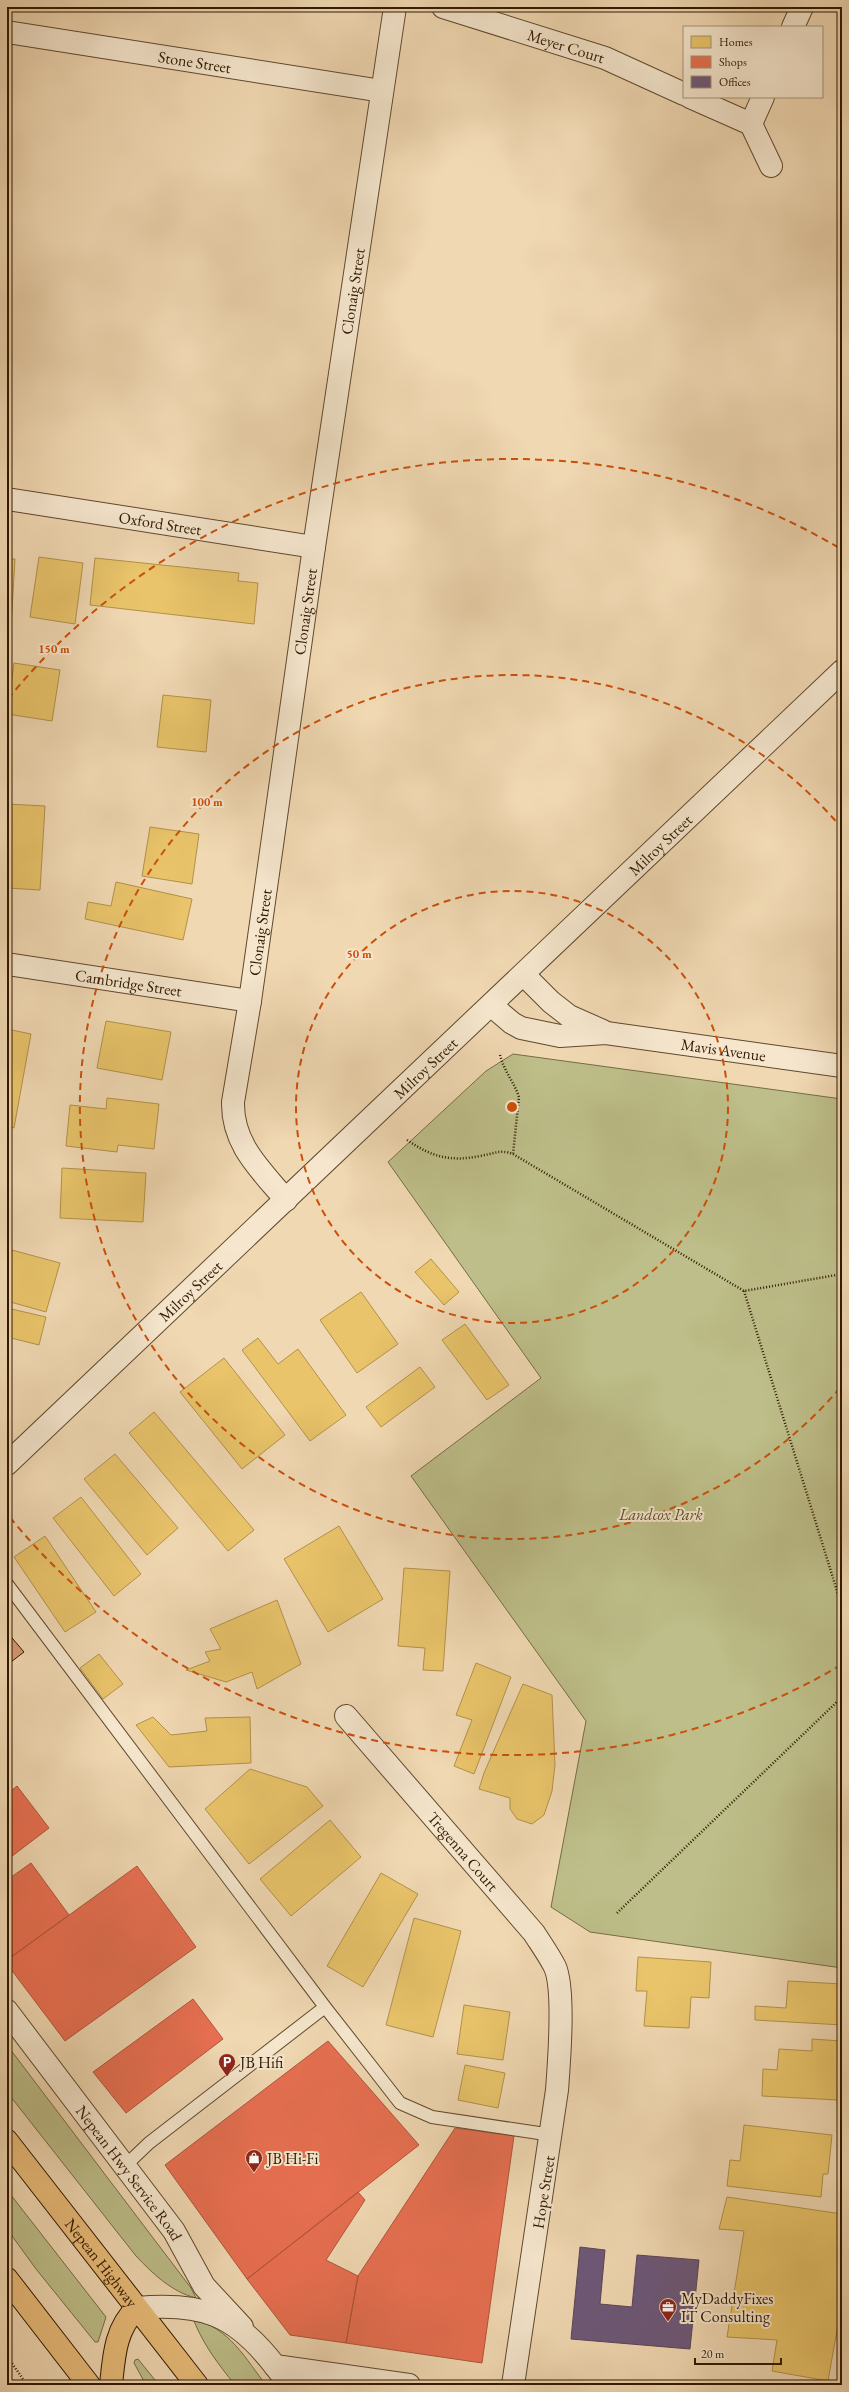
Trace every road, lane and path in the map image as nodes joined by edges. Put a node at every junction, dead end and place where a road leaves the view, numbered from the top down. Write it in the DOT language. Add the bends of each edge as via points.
graph roads {
  1 [pos="395,7"];
  2 [pos="443,7"];
  3 [pos="802,7"];
  4 [pos="793,26"];
  5 [pos="7,32"];
  6 [pos="382,91"];
  7 [pos="683,94"];
  8 [pos="692,98"];
  9 [pos="763,98"];
  10 [pos="750,124"];
  11 [pos="771,166"];
  12 [pos="7,499"];
  13 [pos="314,546"];
  14 [pos="842,671"];
  15 [pos="7,964"];
  16 [pos="524,975"];
  17 [pos="250,1001"];
  18 [pos="492,1006"];
  19 [pos="606,1033"];
  20 [pos="500,1055"];
  21 [pos="842,1066"];
  22 [pos="407,1140"];
  23 [pos="513,1154"];
  24 [pos="286,1200"];
  25 [pos="842,1274"];
  26 [pos="744,1291"];
  27 [pos="7,1464"];
  28 [pos="7,1584"];
  29 [pos="842,1607"];
  30 [pos="842,1697"];
  31 [pos="346,1716"];
  32 [pos="617,1914"];
  33 [pos="560,1998"];
  34 [pos="325,2007"];
  35 [pos="7,2011"];
  36 [pos="552,2135"];
  37 [pos="7,2141"];
  38 [pos="126,2165"];
  39 [pos="7,2279"];
  40 [pos="137,2308"];
  41 [pos="249,2335"];
  42 [pos="7,2356"];
  43 [pos="275,2366"];
  44 [pos="27,2385"];
  45 [pos="88,2385"];
  46 [pos="111,2385"];
  47 [pos="197,2385"];
  48 [pos="290,2385"];
  49 [pos="409,2385"];
  50 [pos="513,2385"];
  1 -- 6 [label="street, Clonaig Street"];
  2 -- 7 [label="street, Meyer Court" via="605,58"];
  3 -- 4 [label="street"];
  5 -- 6 [label="street, Stone Street"];
  6 -- 13 [label="street, Clonaig Street"];
  8 -- 10 [label="street"];
  9 -- 10 [label="street"];
  10 -- 11 [label="street"];
  12 -- 13 [label="street, Oxford Street"];
  13 -- 17 [label="street, Clonaig Street"];
  14 -- 16 [label="street, Milroy Street"];
  15 -- 17 [label="street, Cambridge Street"];
  16 -- 18 [label="street, Milroy Street"];
  16 -- 19 [label="street, Mavis Avenue" via="569,1016"];
  17 -- 24 [label="street, Clonaig Street" via="232,1117 240,1141"];
  18 -- 19 [label="street, Mavis Avenue" via="521,1028 560,1036"];
  18 -- 24 [label="street, Milroy Street"];
  19 -- 21 [label="street, Mavis Avenue"];
  20 -- 23 [label="path" via="503,1068 519,1097"];
  22 -- 23 [label="path" via="424,1152 440,1158 480,1156 497,1151"];
  23 -- 26 [label="path"];
  24 -- 27 [label="street, Milroy Street"];
  25 -- 26 [label="path"];
  26 -- 29 [label="path"];
  28 -- 34 [label="lane"];
  30 -- 32 [label="path"];
  31 -- 33 [label="street, Tregenna Court" via="534,1933 555,1968"];
  33 -- 36 [label="street, Hope Street" via="560,2056"];
  34 -- 36 [label="lane" via="400,2103 432,2117"];
  34 -- 38 [label="lane" via="149,2144"];
  35 -- 38 [label="street, Nepean Hwy Service Road"];
  36 -- 50 [label="street, Hope Street"];
  37 -- 40 [label="highway, Nepean Highway"];
  38 -- 41 [label="street, Nepean Hwy Service Road" via="181,2241 204,2286"];
  39 -- 45 [label="highway"];
  40 -- 41 [label="street" via="176,2306 195,2309 226,2319"];
  40 -- 46 [label="highway" via="120,2332"];
  40 -- 47 [label="highway, Nepean Highway"];
  41 -- 43 [label="street"];
  42 -- 44 [label="path"];
  43 -- 48 [label="street"];
  43 -- 49 [label="street"];
}
